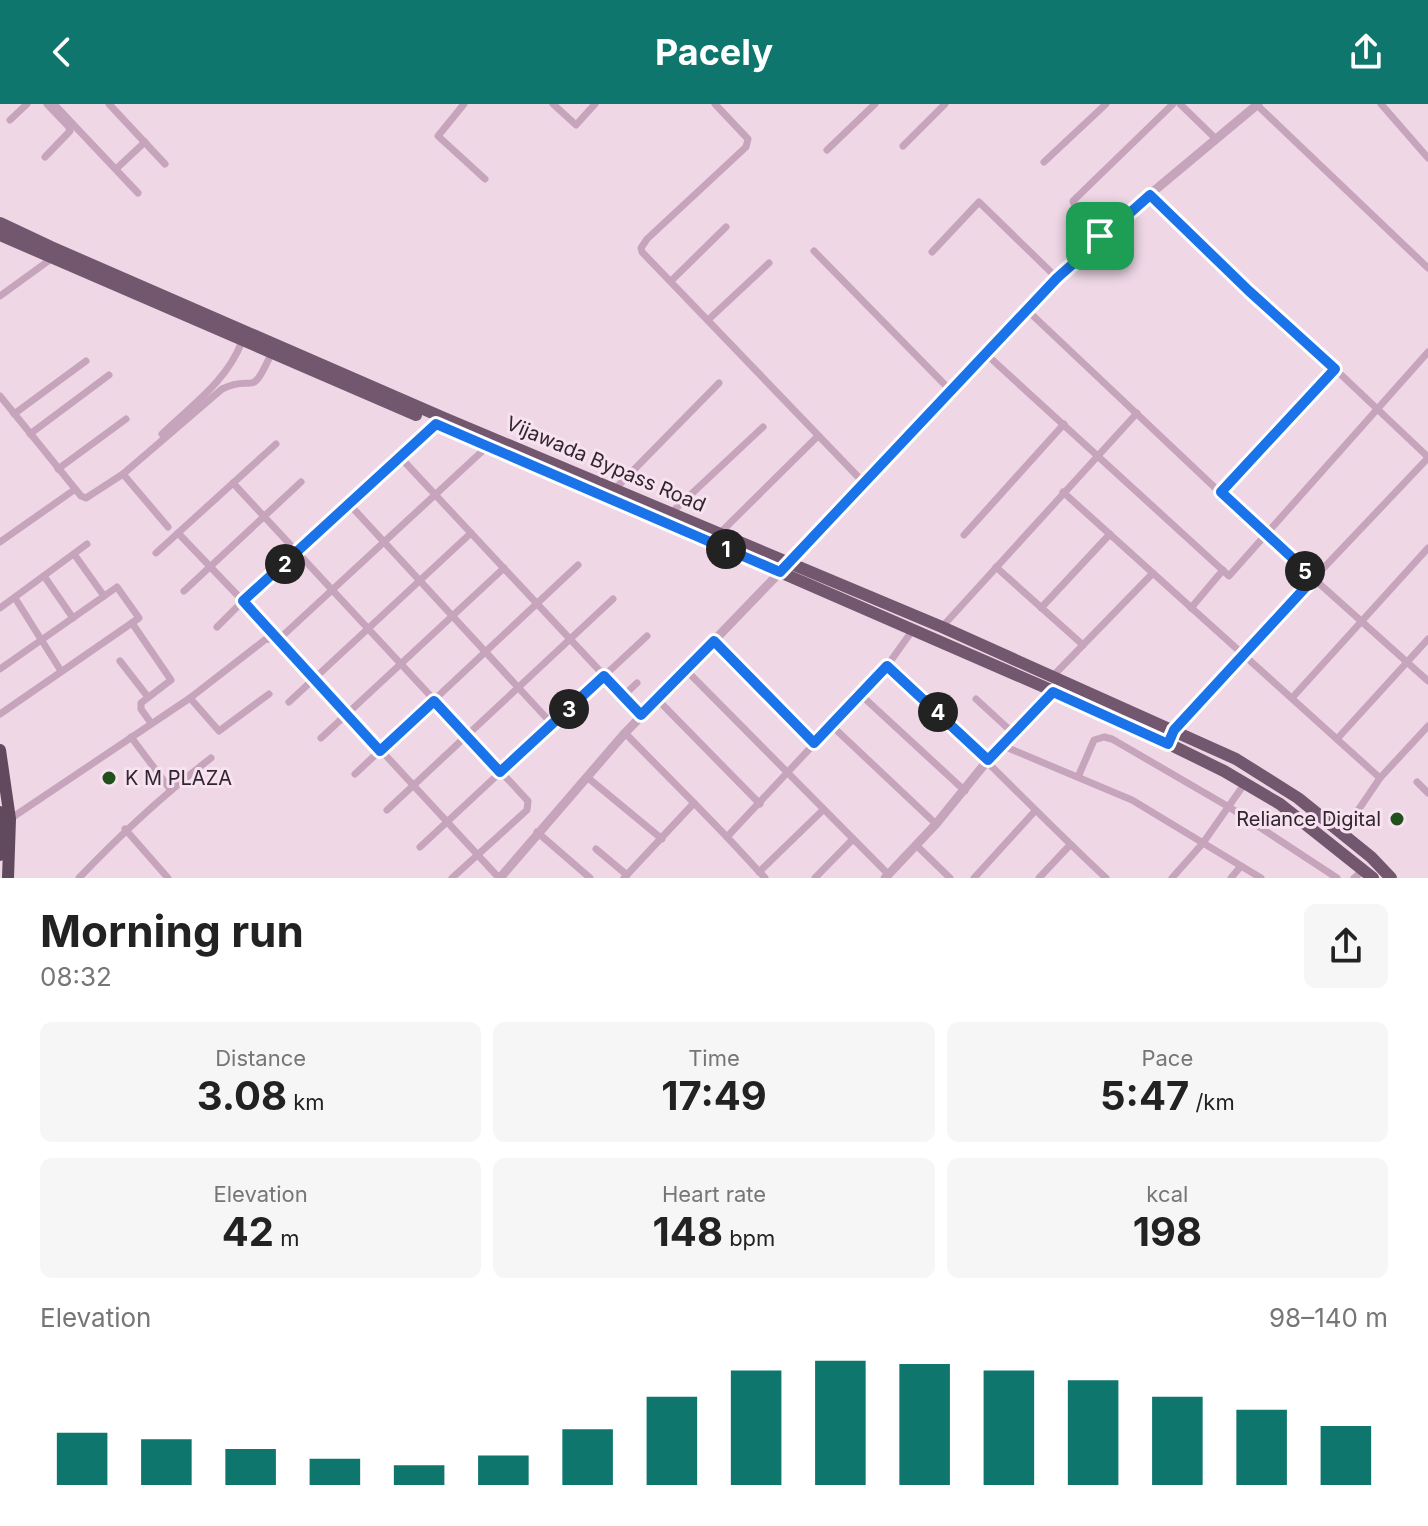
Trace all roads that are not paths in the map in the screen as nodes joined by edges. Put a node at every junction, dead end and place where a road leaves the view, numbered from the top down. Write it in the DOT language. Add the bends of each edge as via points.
graph roads {
  1 [pos="27,104"];
  2 [pos="47,104"];
  3 [pos="54,104"];
  4 [pos="109,104"];
  5 [pos="464,104"];
  6 [pos="553,104"];
  7 [pos="595,104"];
  8 [pos="715,104"];
  9 [pos="875,104"];
  10 [pos="945,104"];
  11 [pos="1106,104"];
  12 [pos="1173,104"];
  13 [pos="1180,104"];
  14 [pos="1258,104"];
  15 [pos="1381,104"];
  16 [pos="10,120"];
  17 [pos="1215,138"];
  18 [pos="145,142"];
  19 [pos="903,146"];
  20 [pos="827,150"];
  21 [pos="45,157"];
  22 [pos="1428,158"];
  23 [pos="1044,162"];
  24 [pos="165,164"];
  25 [pos="116,169"];
  26 [pos="485,179"];
  27 [pos="138,193"];
  28 [pos="1150,195"];
  29 [pos="0,223"];
  30 [pos="726,227"];
  31 [pos="0,235"];
  32 [pos="1100,236"];
  33 [pos="814,251"];
  34 [pos="932,252"];
  35 [pos="51,259"];
  36 [pos="769,263"];
  37 [pos="1428,268"];
  38 [pos="1057,278"];
  39 [pos="671,281"];
  40 [pos="0,296"];
  41 [pos="1027,310"];
  42 [pos="708,320"];
  43 [pos="242,341"];
  44 [pos="1428,352"];
  45 [pos="271,354"];
  46 [pos="986,354"];
  47 [pos="86,361"];
  48 [pos="1335,369"];
  49 [pos="109,375"];
  50 [pos="719,383"];
  51 [pos="951,391"];
  52 [pos="0,396"];
  53 [pos="1377,409"];
  54 [pos="1137,413"];
  55 [pos="14,414"];
  56 [pos="126,419"];
  57 [pos="436,424"];
  58 [pos="1064,424"];
  59 [pos="763,427"];
  60 [pos="30,434"];
  61 [pos="162,434"];
  62 [pos="818,436"];
  63 [pos="491,442"];
  64 [pos="276,444"];
  65 [pos="1100,456"];
  66 [pos="400,457"];
  67 [pos="1428,457"];
  68 [pos="58,469"];
  69 [pos="123,474"];
  70 [pos="301,482"];
  71 [pos="233,483"];
  72 [pos="865,484"];
  73 [pos="615,489"];
  74 [pos="74,490"];
  75 [pos="1063,492"];
  76 [pos="1221,492"];
  77 [pos="436,495"];
  78 [pos="350,505"];
  79 [pos="671,513"];
  80 [pos="263,516"];
  81 [pos="168,527"];
  82 [pos="178,533"];
  83 [pos="471,533"];
  84 [pos="719,534"];
  85 [pos="1110,534"];
  86 [pos="964,535"];
  87 [pos="1265,535"];
  88 [pos="0,542"];
  89 [pos="384,543"];
  90 [pos="87,544"];
  91 [pos="1428,548"];
  92 [pos="156,553"];
  93 [pos="74,554"];
  94 [pos="297,554"];
  95 [pos="578,565"];
  96 [pos="211,567"];
  97 [pos="996,567"];
  98 [pos="504,568"];
  99 [pos="784,568"];
  100 [pos="1223,570"];
  101 [pos="1153,573"];
  102 [pos="44,576"];
  103 [pos="1314,578"];
  104 [pos="419,581"];
  105 [pos="184,591"];
  106 [pos="332,591"];
  107 [pos="104,596"];
  108 [pos="15,598"];
  109 [pos="613,599"];
  110 [pos="243,601"];
  111 [pos="537,604"];
  112 [pos="0,608"];
  113 [pos="1041,608"];
  114 [pos="1191,608"];
  115 [pos="452,615"];
  116 [pos="73,618"];
  117 [pos="1362,621"];
  118 [pos="132,623"];
  119 [pos="217,627"];
  120 [pos="942,627"];
  121 [pos="369,629"];
  122 [pos="912,631"];
  123 [pos="647,636"];
  124 [pos="570,639"];
  125 [pos="1428,639"];
  126 [pos="278,640"];
  127 [pos="42,641"];
  128 [pos="714,641"];
  129 [pos="1083,645"];
  130 [pos="486,652"];
  131 [pos="1242,654"];
  132 [pos="120,661"];
  133 [pos="1407,662"];
  134 [pos="401,664"];
  135 [pos="887,666"];
  136 [pos="0,669"];
  137 [pos="686,670"];
  138 [pos="61,671"];
  139 [pos="604,676"];
  140 [pos="1053,676"];
  141 [pos="313,679"];
  142 [pos="1428,681"];
  143 [pos="637,683"];
  144 [pos="518,687"];
  145 [pos="1053,692"];
  146 [pos="269,694"];
  147 [pos="861,695"];
  148 [pos="623,696"];
  149 [pos="148,697"];
  150 [pos="190,698"];
  151 [pos="1292,698"];
  152 [pos="657,699"];
  153 [pos="976,699"];
  154 [pos="434,701"];
  155 [pos="289,702"];
  156 [pos="0,714"];
  157 [pos="346,714"];
  158 [pos="641,715"];
  159 [pos="151,723"];
  160 [pos="552,724"];
  161 [pos="831,725"];
  162 [pos="1428,726"];
  163 [pos="1174,730"];
  164 [pos="625,733"];
  165 [pos="1013,733"];
  166 [pos="466,735"];
  167 [pos="131,737"];
  168 [pos="321,738"];
  169 [pos="1337,739"];
  170 [pos="814,743"];
  171 [pos="1168,744"];
  172 [pos="1001,745"];
  173 [pos="0,750"];
  174 [pos="380,751"];
  175 [pos="211,758"];
  176 [pos="988,760"];
  177 [pos="500,772"];
  178 [pos="355,774"];
  179 [pos="787,774"];
  180 [pos="587,777"];
  181 [pos="1078,777"];
  182 [pos="1380,778"];
  183 [pos="1417,782"];
  184 [pos="1245,783"];
  185 [pos="413,785"];
  186 [pos="170,789"];
  187 [pos="965,791"];
  188 [pos="1428,793"];
  189 [pos="694,803"];
  190 [pos="760,804"];
  191 [pos="1229,807"];
  192 [pos="387,810"];
  193 [pos="823,810"];
  194 [pos="1035,811"];
  195 [pos="5,816"];
  196 [pos="446,821"];
  197 [pos="936,824"];
  198 [pos="125,829"];
  199 [pos="537,832"];
  200 [pos="1342,834"];
  201 [pos="727,837"];
  202 [pos="662,839"];
  203 [pos="853,839"];
  204 [pos="1203,843"];
  205 [pos="916,845"];
  206 [pos="1070,845"];
  207 [pos="420,847"];
  208 [pos="596,849"];
  209 [pos="0,855"];
  210 [pos="477,855"];
  211 [pos="1241,866"];
  212 [pos="162,871"];
  213 [pos="762,875"];
  214 [pos="1364,875"];
  215 [pos="886,876"];
  216 [pos="626,877"];
  217 [pos="1104,877"];
  218 [pos="8,878"];
  219 [pos="79,878"];
  220 [pos="154,878"];
  221 [pos="168,878"];
  222 [pos="452,878"];
  223 [pos="499,878"];
  224 [pos="590,878"];
  225 [pos="815,878"];
  226 [pos="950,878"];
  227 [pos="974,878"];
  228 [pos="1039,878"];
  229 [pos="1172,878"];
  230 [pos="1231,878"];
  231 [pos="1261,878"];
  232 [pos="1337,878"];
  233 [pos="1391,878"];
  1 -- 16 [label="street"];
  2 -- 21 [label="street" via="70,131"];
  3 -- 25 [label="street"];
  4 -- 18 [label="street"];
  5 -- 26 [label="street" via="438,136"];
  6 -- 7 [label="street" via="576,125"];
  8 -- 39 [label="street" via="747,143 643,244 642,252"];
  9 -- 20 [label="street"];
  10 -- 19 [label="street"];
  11 -- 23 [label="street"];
  12 -- 32 [label="street" via="1073,201"];
  13 -- 17 [label="street"];
  14 -- 17 [label="street"];
  14 -- 37 [label="street"];
  15 -- 22 [label="street"];
  17 -- 28 [label="street"];
  18 -- 24 [label="street"];
  18 -- 25 [label="street"];
  25 -- 27 [label="street"];
  28 -- 32 [label="street"];
  28 -- 48 [label="street"];
  29 -- 63 [label="main road, Vijawada Bypass Road"];
  30 -- 39 [label="street"];
  31 -- 35 [label="main road, Vijawada Bypass Road"];
  32 -- 38 [label="street"];
  33 -- 51 [label="street"];
  34 -- 38 [label="street" via="979,202"];
  35 -- 40 [label="street"];
  35 -- 43 [label="main road, Vijawada Bypass Road"];
  36 -- 42 [label="street"];
  38 -- 41 [label="street"];
  39 -- 42 [label="street"];
  41 -- 46 [label="street"];
  41 -- 54 [label="street"];
  42 -- 62 [label="street"];
  43 -- 45 [label="main road, Vijawada Bypass Road"];
  43 -- 61 [label="street" via="222,377"];
  44 -- 53 [label="street"];
  45 -- 57 [label="main road, Vijawada Bypass Road"];
  45 -- 69 [label="street" via="258,381 222,389"];
  46 -- 51 [label="street"];
  46 -- 58 [label="street"];
  47 -- 55 [label="street"];
  48 -- 53 [label="street"];
  48 -- 76 [label="street"];
  49 -- 60 [label="street"];
  50 -- 73 [label="street"];
  51 -- 72 [label="street"];
  52 -- 55 [label="street"];
  53 -- 67 [label="street"];
  53 -- 87 [label="street"];
  54 -- 65 [label="street"];
  54 -- 76 [label="street"];
  55 -- 60 [label="street"];
  56 -- 68 [label="street"];
  57 -- 63 [label="main road, Vijawada Bypass Road"];
  57 -- 66 [label="street"];
  58 -- 65 [label="street"];
  58 -- 86 [label="street"];
  59 -- 79 [label="street"];
  60 -- 68 [label="street"];
  62 -- 72 [label="street"];
  62 -- 84 [label="street"];
  63 -- 73 [label="main road, Vijawada Bypass Road"];
  63 -- 77 [label="street"];
  63 -- 99 [label="main road, Vijawada Bypass Road"];
  64 -- 71 [label="street"];
  65 -- 75 [label="street"];
  65 -- 100 [label="street"];
  66 -- 77 [label="street"];
  66 -- 78 [label="street"];
  67 -- 103 [label="street"];
  68 -- 74 [label="street"];
  69 -- 74 [label="street" via="90,497"];
  69 -- 81 [label="street"];
  70 -- 80 [label="street"];
  71 -- 80 [label="street"];
  71 -- 82 [label="street"];
  72 -- 99 [label="street"];
  73 -- 79 [label="main road, Vijawada Bypass Road"];
  74 -- 88 [label="street"];
  75 -- 85 [label="street"];
  75 -- 97 [label="street"];
  76 -- 87 [label="street"];
  77 -- 83 [label="street"];
  77 -- 89 [label="street"];
  78 -- 89 [label="street"];
  78 -- 94 [label="street"];
  79 -- 84 [label="main road, Vijawada Bypass Road"];
  80 -- 94 [label="street"];
  80 -- 96 [label="street"];
  82 -- 92 [label="street"];
  82 -- 96 [label="street"];
  83 -- 98 [label="street"];
  83 -- 104 [label="street"];
  84 -- 99 [label="main road, Vijawada Bypass Road"];
  85 -- 101 [label="street"];
  85 -- 113 [label="street"];
  87 -- 100 [label="street" via="1229,576"];
  87 -- 103 [label="street"];
  89 -- 104 [label="street"];
  89 -- 106 [label="street"];
  90 -- 93 [label="street"];
  91 -- 117 [label="street"];
  93 -- 102 [label="street"];
  93 -- 107 [label="street"];
  94 -- 106 [label="street"];
  94 -- 110 [label="street"];
  95 -- 111 [label="street"];
  96 -- 105 [label="street"];
  96 -- 110 [label="street"];
  97 -- 113 [label="street"];
  97 -- 120 [label="street"];
  98 -- 111 [label="street"];
  98 -- 115 [label="street"];
  99 -- 120 [label="main road, Vijawada Bypass Road"];
  99 -- 122 [label="main road, Vijawada Bypass Road"];
  99 -- 128 [label="street"];
  100 -- 114 [label="street"];
  101 -- 114 [label="street"];
  101 -- 129 [label="street"];
  102 -- 108 [label="street"];
  102 -- 116 [label="street"];
  103 -- 117 [label="street"];
  103 -- 131 [label="street"];
  104 -- 115 [label="street"];
  104 -- 121 [label="street"];
  106 -- 121 [label="street"];
  106 -- 126 [label="street"];
  107 -- 116 [label="street"];
  107 -- 118 [label="street" via="117,587 139,618"];
  108 -- 112 [label="street"];
  108 -- 127 [label="street"];
  109 -- 124 [label="street"];
  110 -- 119 [label="street"];
  110 -- 126 [label="street"];
  111 -- 124 [label="street"];
  111 -- 130 [label="street"];
  113 -- 129 [label="street"];
  114 -- 131 [label="street"];
  115 -- 130 [label="street"];
  115 -- 134 [label="street"];
  116 -- 127 [label="street"];
  117 -- 133 [label="street"];
  117 -- 151 [label="street"];
  118 -- 138 [label="street"];
  118 -- 149 [label="street" via="171,680"];
  120 -- 140 [label="main road, Vijawada Bypass Road"];
  121 -- 134 [label="street"];
  121 -- 141 [label="street"];
  122 -- 135 [label="street"];
  122 -- 145 [label="main road, Vijawada Bypass Road"];
  123 -- 139 [label="street"];
  124 -- 139 [label="street"];
  124 -- 144 [label="street"];
  125 -- 133 [label="street"];
  126 -- 141 [label="street"];
  126 -- 150 [label="street" via="266,639"];
  127 -- 136 [label="street"];
  127 -- 138 [label="street"];
  128 -- 137 [label="street"];
  128 -- 170 [label="street"];
  129 -- 140 [label="street"];
  130 -- 144 [label="street"];
  130 -- 154 [label="street"];
  131 -- 151 [label="street"];
  131 -- 163 [label="street"];
  132 -- 149 [label="street"];
  133 -- 142 [label="street"];
  133 -- 169 [label="street"];
  134 -- 154 [label="street"];
  134 -- 157 [label="street"];
  135 -- 147 [label="street"];
  135 -- 176 [label="street"];
  137 -- 152 [label="street"];
  137 -- 179 [label="street"];
  138 -- 156 [label="street"];
  139 -- 148 [label="street"];
  139 -- 160 [label="street"];
  140 -- 163 [label="main road, Vijawada Bypass Road"];
  141 -- 155 [label="street"];
  141 -- 157 [label="street"];
  143 -- 148 [label="street"];
  144 -- 160 [label="street"];
  144 -- 166 [label="street"];
  145 -- 165 [label="street"];
  145 -- 171 [label="main road, Vijawada Bypass Road"];
  146 -- 150 [label="street" via="219,731"];
  147 -- 161 [label="street"];
  147 -- 187 [label="street"];
  148 -- 158 [label="street"];
  149 -- 159 [label="street" via="140,706"];
  150 -- 159 [label="street"];
  151 -- 169 [label="street"];
  152 -- 158 [label="street"];
  152 -- 190 [label="street"];
  153 -- 165 [label="street"];
  154 -- 166 [label="street"];
  154 -- 174 [label="street"];
  157 -- 168 [label="street"];
  157 -- 174 [label="street"];
  158 -- 164 [label="street"];
  159 -- 167 [label="street"];
  160 -- 177 [label="street"];
  161 -- 170 [label="street"];
  161 -- 197 [label="street"];
  162 -- 182 [label="street"];
  163 -- 171 [label="street"];
  163 -- 200 [label="main road, Vijawada Bypass Road" via="1254,770"];
  164 -- 180 [label="street"];
  164 -- 189 [label="street"];
  165 -- 172 [label="street"];
  166 -- 177 [label="street"];
  166 -- 185 [label="street"];
  167 -- 186 [label="street"];
  167 -- 195 [label="street"];
  169 -- 182 [label="street"];
  170 -- 179 [label="street"];
  171 -- 184 [label="main road, Vijawada Bypass Road"];
  172 -- 176 [label="street"];
  172 -- 181 [label="street"];
  173 -- 195 [label="highway"];
  174 -- 178 [label="street"];
  174 -- 185 [label="street"];
  175 -- 186 [label="street"];
  176 -- 187 [label="street"];
  176 -- 194 [label="street"];
  177 -- 196 [label="street"];
  177 -- 210 [label="street" via="529,805"];
  179 -- 190 [label="street"];
  179 -- 193 [label="street"];
  180 -- 199 [label="street"];
  180 -- 202 [label="street"];
  181 -- 191 [label="street" via="1088,749 1104,737"];
  181 -- 204 [label="street" via="1132,800"];
  182 -- 200 [label="street"];
  183 -- 188 [label="street"];
  184 -- 191 [label="street"];
  184 -- 214 [label="main road, Vijawada Bypass Road" via="1280,804"];
  185 -- 192 [label="street"];
  185 -- 196 [label="street"];
  186 -- 198 [label="street"];
  187 -- 197 [label="street"];
  189 -- 201 [label="street"];
  189 -- 202 [label="street"];
  190 -- 201 [label="street"];
  191 -- 204 [label="street"];
  191 -- 232 [label="street"];
  193 -- 203 [label="street"];
  193 -- 213 [label="street"];
  194 -- 206 [label="street"];
  194 -- 227 [label="street"];
  195 -- 209 [label="highway"];
  195 -- 218 [label="highway"];
  196 -- 207 [label="street"];
  196 -- 210 [label="street"];
  197 -- 205 [label="street"];
  198 -- 212 [label="street"];
  198 -- 219 [label="street"];
  199 -- 223 [label="street"];
  199 -- 224 [label="street"];
  200 -- 233 [label="main road, Vijawada Bypass Road"];
  201 -- 213 [label="street"];
  202 -- 216 [label="street"];
  203 -- 215 [label="street"];
  203 -- 225 [label="street"];
  204 -- 211 [label="street"];
  204 -- 229 [label="street"];
  205 -- 215 [label="street"];
  205 -- 226 [label="street"];
  206 -- 217 [label="street"];
  206 -- 228 [label="street"];
  208 -- 216 [label="street"];
  210 -- 222 [label="street"];
  210 -- 223 [label="street"];
  211 -- 230 [label="street"];
  211 -- 231 [label="street"];
  212 -- 220 [label="street"];
  212 -- 221 [label="street"];
}
